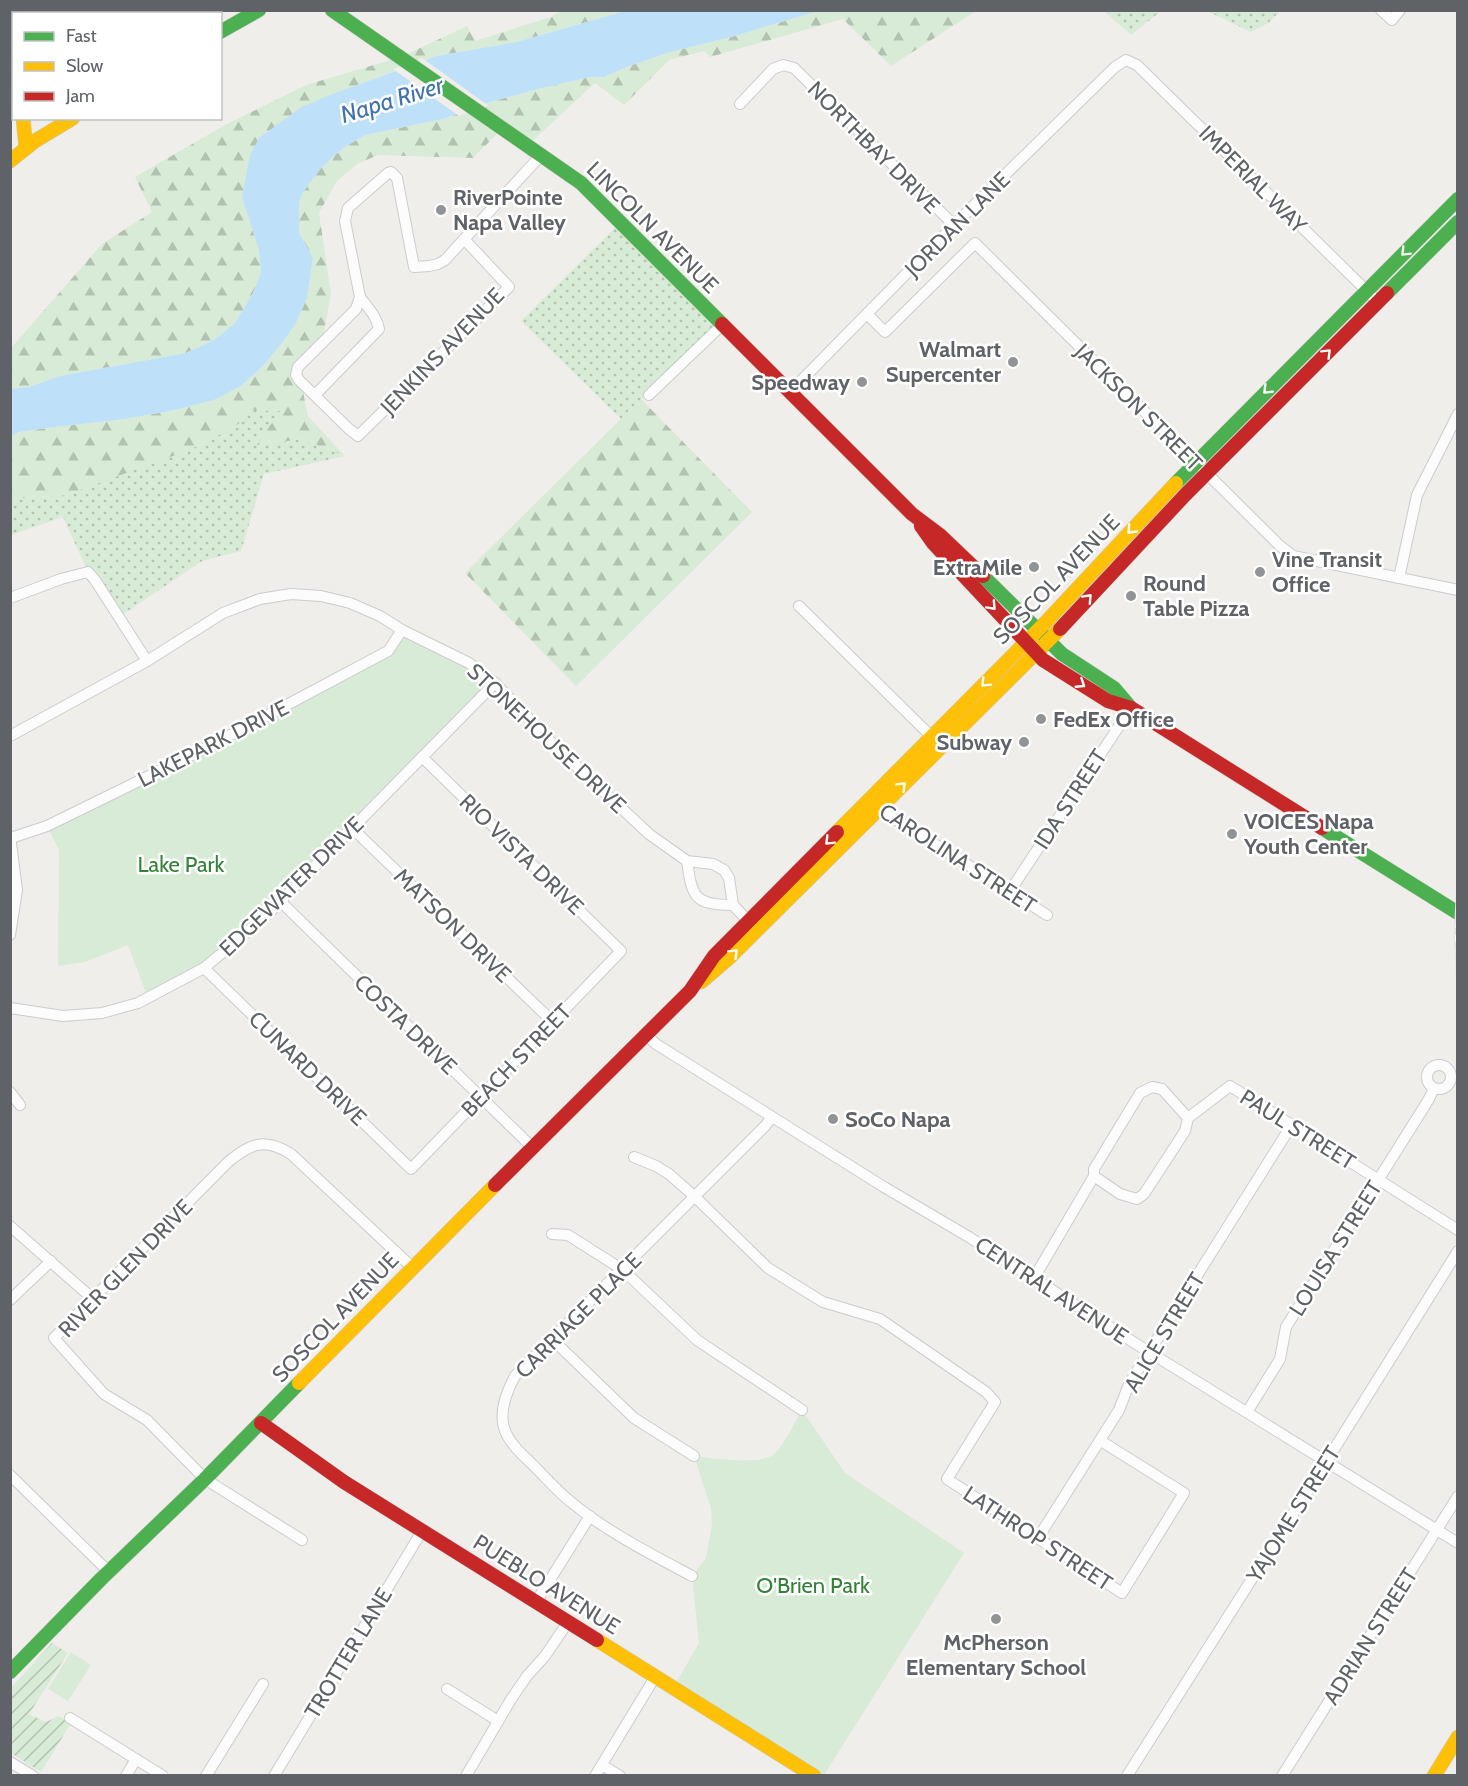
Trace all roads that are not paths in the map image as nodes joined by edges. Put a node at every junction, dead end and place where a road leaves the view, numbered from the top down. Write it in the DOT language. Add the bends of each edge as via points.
graph roads {
  1 [pos="259,10"];
  2 [pos="332,10"];
  3 [pos="347,10"];
  4 [pos="1381,10"];
  5 [pos="1400,10"];
  6 [pos="222,31"];
  7 [pos="371,36"];
  8 [pos="1126,60"];
  9 [pos="740,104"];
  10 [pos="23,120"];
  11 [pos="70,120"];
  12 [pos="26,148"];
  13 [pos="542,154"];
  14 [pos="10,161"];
  15 [pos="1458,200"];
  16 [pos="1446,211"];
  17 [pos="1458,222"];
  18 [pos="954,225"];
  19 [pos="464,239"];
  20 [pos="1366,291"];
  21 [pos="360,297"];
  22 [pos="1378,302"];
  23 [pos="867,314"];
  24 [pos="722,325"];
  25 [pos="790,392"];
  26 [pos="315,395"];
  27 [pos="649,395"];
  28 [pos="1458,414"];
  29 [pos="1194,463"];
  30 [pos="1206,474"];
  31 [pos="912,514"];
  32 [pos="1399,578"];
  33 [pos="1458,590"];
  34 [pos="10,598"];
  35 [pos="799,606"];
  36 [pos="402,630"];
  37 [pos="1038,630"];
  38 [pos="1048,641"];
  39 [pos="1026,642"];
  40 [pos="1036,652"];
  41 [pos="147,661"];
  42 [pos="495,682"];
  43 [pos="1131,708"];
  44 [pos="10,735"];
  45 [pos="937,742"];
  46 [pos="422,757"];
  47 [pos="874,804"];
  48 [pos="353,829"];
  49 [pos="11,837"];
  50 [pos="687,861"];
  51 [pos="1010,891"];
  52 [pos="280,901"];
  53 [pos="733,905"];
  54 [pos="1458,913"];
  55 [pos="1047,915"];
  56 [pos="753,926"];
  57 [pos="10,935"];
  58 [pos="621,951"];
  59 [pos="204,968"];
  60 [pos="10,1008"];
  61 [pos="553,1022"];
  62 [pos="647,1036"];
  63 [pos="1434,1088"];
  64 [pos="10,1092"];
  65 [pos="481,1097"];
  66 [pos="20,1105"];
  67 [pos="772,1117"];
  68 [pos="1188,1118"];
  69 [pos="1291,1126"];
  70 [pos="532,1147"];
  71 [pos="633,1157"];
  72 [pos="411,1169"];
  73 [pos="1094,1176"];
  74 [pos="1378,1179"];
  75 [pos="694,1196"];
  76 [pos="10,1226"];
  77 [pos="1458,1230"];
  78 [pos="552,1233"];
  79 [pos="1458,1251"];
  80 [pos="51,1261"];
  81 [pos="412,1267"];
  82 [pos="623,1270"];
  83 [pos="1034,1278"];
  84 [pos="92,1298"];
  85 [pos="10,1300"];
  86 [pos="552,1340"];
  87 [pos="1149,1352"];
  88 [pos="801,1410"];
  89 [pos="1247,1412"];
  90 [pos="261,1423"];
  91 [pos="1101,1441"];
  92 [pos="694,1456"];
  93 [pos="1326,1462"];
  94 [pos="10,1475"];
  95 [pos="205,1479"];
  96 [pos="1458,1496"];
  97 [pos="590,1516"];
  98 [pos="1437,1530"];
  99 [pos="422,1531"];
  100 [pos="1038,1538"];
  101 [pos="302,1540"];
  102 [pos="1458,1543"];
  103 [pos="109,1572"];
  104 [pos="692,1576"];
  105 [pos="536,1602"];
  106 [pos="568,1623"];
  107 [pos="10,1672"];
  108 [pos="655,1677"];
  109 [pos="263,1684"];
  110 [pos="447,1689"];
  111 [pos="70,1718"];
  112 [pos="498,1720"];
  113 [pos="1458,1737"];
  114 [pos="136,1759"];
  115 [pos="10,1762"];
  116 [pos="602,1765"];
  117 [pos="33,1776"];
  118 [pos="126,1776"];
  119 [pos="164,1776"];
  120 [pos="206,1776"];
  121 [pos="274,1776"];
  122 [pos="466,1776"];
  123 [pos="596,1776"];
  124 [pos="620,1776"];
  125 [pos="814,1776"];
  126 [pos="1127,1776"];
  127 [pos="1282,1776"];
  128 [pos="1434,1776"];
  1 -- 6 [label="main road"];
  2 -- 7 [label="main road, LINCOLN AVENUE"];
  3 -- 7 [label="main road"];
  4 -- 5 [label="street" via="1392,20"];
  7 -- 13 [label="main road, LINCOLN AVENUE"];
  8 -- 18 [label="street, JORDAN LANE"];
  8 -- 20 [label="street, IMPERIAL WAY" via="1137,65"];
  9 -- 18 [label="street, NORTHBAY DRIVE" via="773,69 783,65 794,68"];
  10 -- 12 [label="main road"];
  11 -- 12 [label="main road"];
  12 -- 14 [label="main road"];
  13 -- 19 [label="street"];
  13 -- 24 [label="main road, LINCOLN AVENUE" via="591,192"];
  15 -- 16 [label="main road, SOSCOL AVENUE"];
  16 -- 17 [label="street"];
  16 -- 20 [label="main road, SOSCOL AVENUE, one-way"];
  17 -- 22 [label="main road, SOSCOL AVENUE"];
  18 -- 23 [label="street, JORDAN LANE"];
  19 -- 21 [label="street" via="438,264 414,267 397,178 388,173 346,214"];
  19 -- 26 [label="street, JENKINS AVENUE" via="509,287 358,436"];
  20 -- 22 [label="street, IMPERIAL WAY"];
  20 -- 29 [label="main road, SOSCOL AVENUE, one-way"];
  21 -- 26 [label="street" via="379,329"];
  21 -- 26 [label="street" via="356,309 298,368 299,380"];
  30 -- 22 [label="main road, SOSCOL AVENUE, one-way"];
  23 -- 25 [label="street, JORDAN LANE"];
  23 -- 29 [label="street, JACKSON STREET" via="885,332 975,243"];
  24 -- 25 [label="main road, LINCOLN AVENUE"];
  24 -- 27 [label="street"];
  25 -- 31 [label="main road, LINCOLN AVENUE"];
  28 -- 32 [label="street" via="1417,495"];
  29 -- 30 [label="street, JACKSON STREET"];
  29 -- 37 [label="main road, SOSCOL AVENUE, one-way"];
  30 -- 32 [label="street, JACKSON STREET" via="1293,556"];
  38 -- 30 [label="main road, SOSCOL AVENUE, one-way"];
  31 -- 37 [label="main road, LINCOLN AVENUE" via="940,535"];
  31 -- 39 [label="main road, LINCOLN AVENUE, one-way" via="933,543"];
  32 -- 33 [label="street, JACKSON STREET"];
  34 -- 41 [label="street" via="88,572"];
  35 -- 45 [label="street"];
  36 -- 41 [label="street, STONEHOUSE DRIVE" via="350,603 291,594 260,599 223,613"];
  36 -- 42 [label="street, STONEHOUSE DRIVE" via="469,663"];
  36 -- 49 [label="street, LAKEPARK DRIVE" via="388,651 47,826"];
  37 -- 38 [label="main road, LINCOLN AVENUE"];
  37 -- 39 [label="main road, SOSCOL AVENUE"];
  38 -- 40 [label="main road, SOSCOL AVENUE"];
  38 -- 43 [label="main road, LINCOLN AVENUE" via="1072,662 1114,688"];
  39 -- 40 [label="main road, LINCOLN AVENUE"];
  39 -- 45 [label="main road, SOSCOL AVENUE, one-way"];
  40 -- 43 [label="main road, LINCOLN AVENUE, one-way" via="1108,701"];
  40 -- 45 [label="main road, SOSCOL AVENUE"];
  41 -- 44 [label="street, STONEHOUSE DRIVE"];
  42 -- 46 [label="street, EDGEWATER DRIVE"];
  42 -- 50 [label="street, STONEHOUSE DRIVE" via="555,746 649,834"];
  43 -- 51 [label="street, IDA STREET"];
  43 -- 54 [label="main road, LINCOLN AVENUE"];
  45 -- 47 [label="main road, SOSCOL AVENUE"];
  46 -- 48 [label="street, EDGEWATER DRIVE"];
  46 -- 58 [label="street, RIO VISTA DRIVE"];
  47 -- 51 [label="street, CAROLINA STREET"];
  47 -- 56 [label="main road, SOSCOL AVENUE"];
  48 -- 52 [label="street, EDGEWATER DRIVE"];
  48 -- 61 [label="street, MATSON DRIVE"];
  49 -- 57 [label="street" via="17,890"];
  50 -- 53 [label="street, STONEHOUSE DRIVE" via="713,864 724,870"];
  50 -- 53 [label="street" via="694,895 714,905"];
  51 -- 55 [label="street, CAROLINA STREET"];
  52 -- 59 [label="street, EDGEWATER DRIVE"];
  52 -- 65 [label="street, COSTA DRIVE"];
  53 -- 56 [label="street"];
  56 -- 62 [label="main road, SOSCOL AVENUE" via="714,956 690,991"];
  58 -- 61 [label="street, BEACH STREET"];
  59 -- 60 [label="street, EDGEWATER DRIVE" via="138,1003 102,1013 63,1016"];
  59 -- 72 [label="street, CUNARD DRIVE"];
  61 -- 65 [label="street, BEACH STREET"];
  62 -- 67 [label="street, CENTRAL AVENUE"];
  62 -- 70 [label="main road, SOSCOL AVENUE"];
  63 -- 74 [label="street, LOUISA STREET"];
  64 -- 66 [label="street"];
  65 -- 70 [label="street, COSTA DRIVE"];
  65 -- 72 [label="street, BEACH STREET"];
  67 -- 75 [label="street, CARRIAGE PLACE"];
  67 -- 83 [label="street, CENTRAL AVENUE"];
  68 -- 69 [label="street, PAUL STREET" via="1230,1086"];
  68 -- 73 [label="street" via="1185,1131 1144,1194 1137,1198 1120,1194"];
  68 -- 73 [label="street" via="1162,1089 1152,1087 1140,1093 1094,1169"];
  69 -- 74 [label="street, PAUL STREET"];
  69 -- 87 [label="street, ALICE STREET"];
  70 -- 81 [label="main road, SOSCOL AVENUE"];
  71 -- 75 [label="street" via="669,1174"];
  73 -- 83 [label="street"];
  74 -- 77 [label="street, PAUL STREET"];
  74 -- 89 [label="street, LOUISA STREET" via="1286,1327 1280,1359"];
  75 -- 82 [label="street, CARRIAGE PLACE"];
  75 -- 100 [label="street, LATHROP STREET" via="768,1269 823,1302 880,1319 986,1392 995,1402 947,1479"];
  76 -- 80 [label="street"];
  78 -- 82 [label="street" via="568,1235"];
  79 -- 93 [label="street, YAJOME STREET"];
  80 -- 84 [label="street"];
  80 -- 85 [label="street"];
  81 -- 84 [label="street, RIVER GLEN DRIVE" via="291,1154 279,1146 261,1143 244,1149 228,1162"];
  81 -- 90 [label="main road, SOSCOL AVENUE"];
  82 -- 86 [label="street, CARRIAGE PLACE"];
  82 -- 88 [label="street" via="697,1340"];
  83 -- 87 [label="street, CENTRAL AVENUE"];
  84 -- 95 [label="street, RIVER GLEN DRIVE" via="54,1338 104,1394 147,1420"];
  86 -- 92 [label="street" via="634,1418"];
  86 -- 97 [label="street, CARRIAGE PLACE" via="509,1387 503,1427 516,1449 570,1502"];
  87 -- 89 [label="street, CENTRAL AVENUE"];
  87 -- 91 [label="street, ALICE STREET"];
  89 -- 93 [label="street, CENTRAL AVENUE"];
  90 -- 95 [label="main road, SOSCOL AVENUE"];
  90 -- 99 [label="main road, PUEBLO AVENUE"];
  91 -- 100 [label="street, ALICE STREET"];
  91 -- 100 [label="street, LATHROP STREET" via="1184,1493 1122,1593"];
  93 -- 98 [label="street, CENTRAL AVENUE"];
  93 -- 126 [label="street, YAJOME STREET"];
  94 -- 103 [label="street"];
  95 -- 101 [label="street, RIVER GLEN DRIVE"];
  95 -- 103 [label="main road, SOSCOL AVENUE"];
  96 -- 98 [label="street, ADRIAN STREET"];
  97 -- 104 [label="street, CARRIAGE PLACE"];
  97 -- 105 [label="street"];
  98 -- 102 [label="street, CENTRAL AVENUE"];
  98 -- 127 [label="street, ADRIAN STREET"];
  99 -- 105 [label="main road, PUEBLO AVENUE"];
  99 -- 121 [label="street, TROTTER LANE"];
  103 -- 107 [label="main road, SOSCOL AVENUE"];
  105 -- 106 [label="main road, PUEBLO AVENUE"];
  106 -- 108 [label="main road, PUEBLO AVENUE"];
  106 -- 112 [label="street" via="546,1656 526,1676"];
  108 -- 116 [label="street"];
  108 -- 125 [label="main road, PUEBLO AVENUE"];
  109 -- 120 [label="street"];
  110 -- 112 [label="street"];
  111 -- 114 [label="street"];
  112 -- 122 [label="street"];
  113 -- 128 [label="main road"];
  114 -- 118 [label="street"];
  114 -- 119 [label="street"];
  115 -- 117 [label="street"];
  116 -- 123 [label="street"];
  116 -- 124 [label="street"];
}
